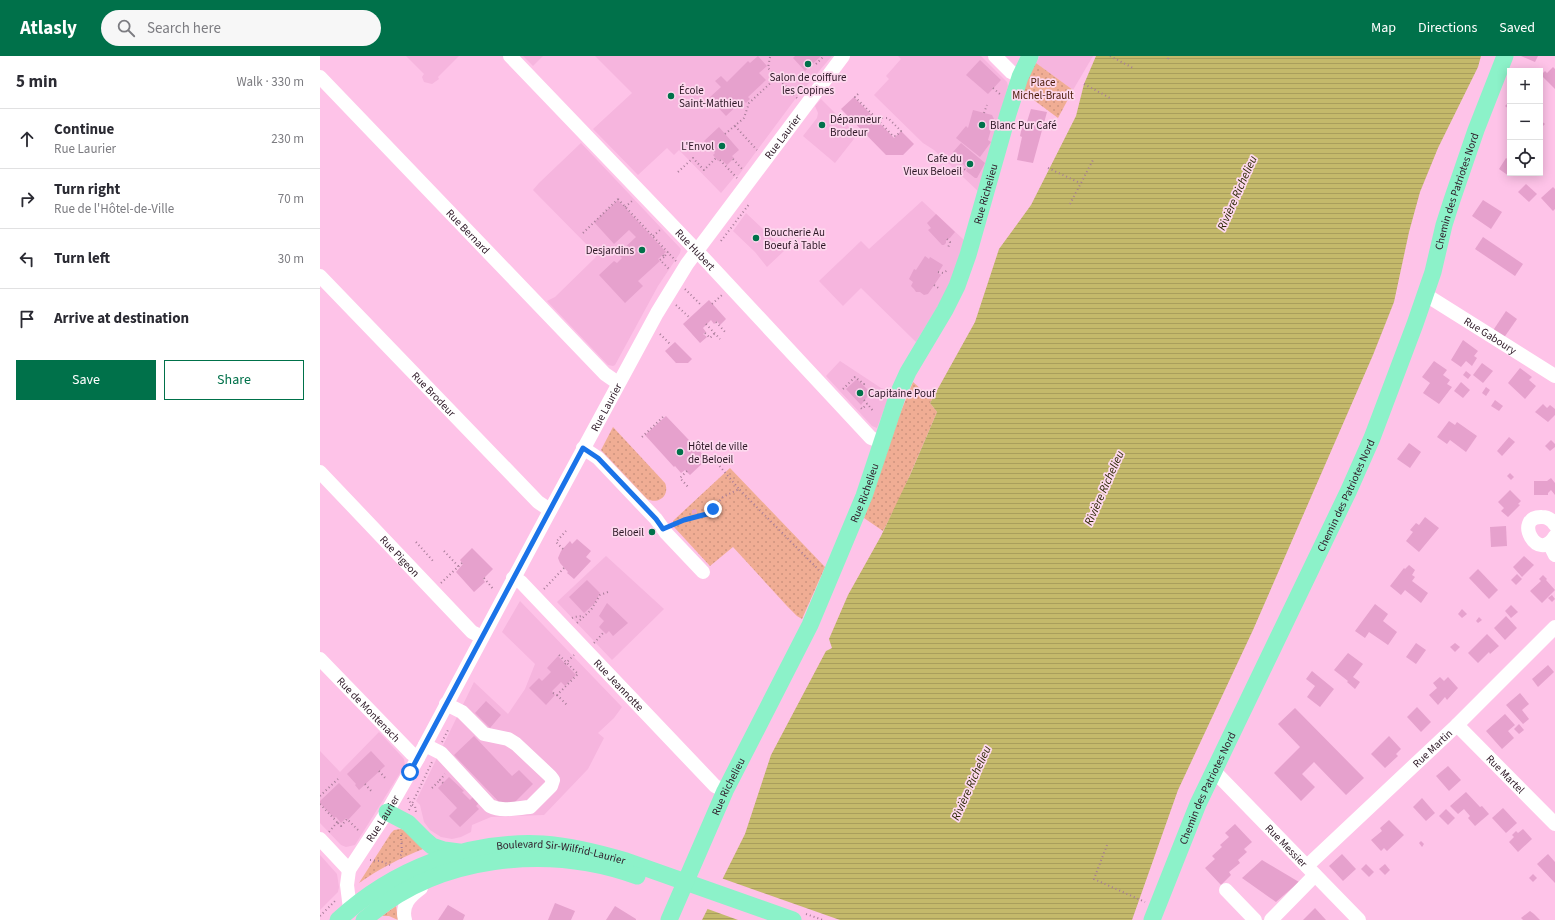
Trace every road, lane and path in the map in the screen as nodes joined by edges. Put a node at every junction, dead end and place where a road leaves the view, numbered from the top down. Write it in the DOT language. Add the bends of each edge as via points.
graph roads {
  1 [pos="510,56"];
  2 [pos="824,56"];
  3 [pos="843,56"];
  4 [pos="995,56"];
  5 [pos="1030,56"];
  6 [pos="1110,56"];
  7 [pos="1169,56"];
  8 [pos="1505,56"];
  9 [pos="770,57"];
  10 [pos="1168,59"];
  11 [pos="819,67"];
  12 [pos="1133,68"];
  13 [pos="320,77"];
  14 [pos="777,77"];
  15 [pos="1020,77"];
  16 [pos="1084,84"];
  17 [pos="993,88"];
  18 [pos="858,94"];
  19 [pos="1003,97"];
  20 [pos="798,98"];
  21 [pos="1110,98"];
  22 [pos="986,105"];
  23 [pos="984,113"];
  24 [pos="876,118"];
  25 [pos="735,126"];
  26 [pos="725,134"];
  27 [pos="758,151"];
  28 [pos="716,158"];
  29 [pos="733,159"];
  30 [pos="720,160"];
  31 [pos="1093,160"];
  32 [pos="1048,168"];
  33 [pos="966,170"];
  34 [pos="744,171"];
  35 [pos="678,172"];
  36 [pos="962,172"];
  37 [pos="737,179"];
  38 [pos="1081,183"];
  39 [pos="634,198"];
  40 [pos="1070,204"];
  41 [pos="625,207"];
  42 [pos="662,228"];
  43 [pos="583,233"];
  44 [pos="653,236"];
  45 [pos="947,239"];
  46 [pos="948,248"];
  47 [pos="697,251"];
  48 [pos="668,252"];
  49 [pos="676,261"];
  50 [pos="670,270"];
  51 [pos="947,270"];
  52 [pos="938,272"];
  53 [pos="320,276"];
  54 [pos="685,289"];
  55 [pos="724,293"];
  56 [pos="1426,295"];
  57 [pos="676,304"];
  58 [pos="712,304"];
  59 [pos="702,306"];
  60 [pos="690,318"];
  61 [pos="716,322"];
  62 [pos="706,324"];
  63 [pos="705,333"];
  64 [pos="715,333"];
  65 [pos="726,333"];
  66 [pos="660,334"];
  67 [pos="720,339"];
  68 [pos="671,345"];
  69 [pos="1555,376"];
  70 [pos="618,383"];
  71 [pos="863,385"];
  72 [pos="843,389"];
  73 [pos="864,400"];
  74 [pos="857,404"];
  75 [pos="867,404"];
  76 [pos="874,412"];
  77 [pos="665,415"];
  78 [pos="642,437"];
  79 [pos="882,442"];
  80 [pos="583,448"];
  81 [pos="717,463"];
  82 [pos="320,472"];
  83 [pos="687,472"];
  84 [pos="689,488"];
  85 [pos="739,489"];
  86 [pos="550,510"];
  87 [pos="1555,525"];
  88 [pos="663,529"];
  89 [pos="566,530"];
  90 [pos="416,542"];
  91 [pos="1553,545"];
  92 [pos="563,549"];
  93 [pos="444,551"];
  94 [pos="433,562"];
  95 [pos="462,563"];
  96 [pos="459,567"];
  97 [pos="564,568"];
  98 [pos="703,572"];
  99 [pos="831,576"];
  100 [pos="484,578"];
  101 [pos="513,578"];
  102 [pos="439,586"];
  103 [pos="495,590"];
  104 [pos="544,590"];
  105 [pos="608,592"];
  106 [pos="584,616"];
  107 [pos="572,619"];
  108 [pos="576,623"];
  109 [pos="1555,627"];
  110 [pos="604,632"];
  111 [pos="482,637"];
  112 [pos="594,643"];
  113 [pos="558,654"];
  114 [pos="574,655"];
  115 [pos="320,659"];
  116 [pos="566,663"];
  117 [pos="553,693"];
  118 [pos="557,695"];
  119 [pos="446,704"];
  120 [pos="568,706"];
  121 [pos="1456,725"];
  122 [pos="425,745"];
  123 [pos="434,757"];
  124 [pos="418,758"];
  125 [pos="441,770"];
  126 [pos="379,771"];
  127 [pos="1214,772"];
  128 [pos="338,779"];
  129 [pos="386,779"];
  130 [pos="440,780"];
  131 [pos="443,783"];
  132 [pos="365,784"];
  133 [pos="432,788"];
  134 [pos="725,791"];
  135 [pos="373,793"];
  136 [pos="320,796"];
  137 [pos="410,799"];
  138 [pos="320,804"];
  139 [pos="387,812"];
  140 [pos="338,821"];
  141 [pos="1555,824"];
  142 [pos="401,834"];
  143 [pos="324,836"];
  144 [pos="363,836"];
  145 [pos="1107,845"];
  146 [pos="461,852"];
  147 [pos="401,859"];
  148 [pos="366,860"];
  149 [pos="390,865"];
  150 [pos="626,866"];
  151 [pos="349,870"];
  152 [pos="1311,870"];
  153 [pos="435,877"];
  154 [pos="1226,890"];
  155 [pos="342,910"];
  156 [pos="1155,913"];
  157 [pos="320,916"];
  158 [pos="1357,919"];
  159 [pos="364,920"];
  160 [pos="405,920"];
  161 [pos="669,920"];
  162 [pos="760,920"];
  163 [pos="793,920"];
  164 [pos="1255,920"];
  165 [pos="1271,920"];
  1 -- 47 [label="street, Rue Hubert"];
  2 -- 11 [label="path" via="815,63"];
  3 -- 47 [label="street, Rue Laurier"];
  4 -- 15 [label="street"];
  5 -- 15 [label="main road, Rue Richelieu"];
  6 -- 12 [label="path"];
  7 -- 10 [label="path"];
  8 -- 56 [label="main road, Chemin des Patriotes Nord" via="1450,206"];
  9 -- 14 [label="path" via="768,68"];
  13 -- 70 [label="street, Rue Bernard" via="605,374"];
  14 -- 20 [label="path"];
  14 -- 25 [label="path" via="749,102 744,118"];
  15 -- 79 [label="main road, Rue Richelieu" via="963,270 952,296 908,372"];
  16 -- 21 [label="path"];
  17 -- 19 [label="path"];
  18 -- 24 [label="path" via="855,97"];
  22 -- 23 [label="path"];
  24 -- 24 [label="path" via="888,118 901,131 893,136"];
  25 -- 26 [label="path"];
  25 -- 27 [label="path"];
  28 -- 35 [label="path" via="704,170 693,158"];
  29 -- 34 [label="path"];
  30 -- 37 [label="path"];
  31 -- 38 [label="path"];
  32 -- 38 [label="path"];
  33 -- 36 [label="path"];
  38 -- 40 [label="path"];
  39 -- 41 [label="path"];
  41 -- 43 [label="path" via="618,199"];
  41 -- 44 [label="path"];
  42 -- 44 [label="path"];
  44 -- 48 [label="path"];
  45 -- 46 [label="path" via="950,242"];
  47 -- 70 [label="street, Rue Laurier" via="657,313"];
  47 -- 79 [label="street, Rue Hubert" via="871,438"];
  48 -- 49 [label="path"];
  48 -- 50 [label="path" via="660,260"];
  51 -- 52 [label="path" via="943,273"];
  53 -- 86 [label="street, Rue Brodeur" via="538,502"];
  54 -- 59 [label="path"];
  55 -- 58 [label="path"];
  56 -- 69 [label="street, Rue Gaboury"];
  56 -- 127 [label="main road, Chemin des Patriotes Nord" via="1349,490"];
  57 -- 60 [label="path"];
  61 -- 65 [label="path"];
  62 -- 64 [label="path"];
  63 -- 64 [label="path" via="710,338"];
  64 -- 67 [label="path"];
  66 -- 68 [label="path"];
  70 -- 80 [label="street, Rue Laurier"];
  71 -- 72 [label="path" via="855,377"];
  73 -- 75 [label="path"];
  74 -- 75 [label="path" via="862,409"];
  75 -- 76 [label="path"];
  77 -- 78 [label="path"];
  79 -- 99 [label="main road, Rue Richelieu" via="864,496"];
  80 -- 86 [label="street, Rue Laurier"];
  80 -- 88 [label="street" via="598,458"];
  81 -- 85 [label="path"];
  82 -- 111 [label="street, Rue Pigeon" via="472,632"];
  83 -- 84 [label="path" via="680,478"];
  85 -- 88 [label="path" via="723,497 707,514"];
  85 -- 99 [label="path" via="820,572"];
  86 -- 101 [label="street, Rue Laurier"];
  87 -- 91 [label="street" via="1550,519 1541,516 1532,520 1528,528 1530,537 1536,544"];
  88 -- 98 [label="street"];
  89 -- 92 [label="path" via="556,542"];
  90 -- 94 [label="path"];
  93 -- 96 [label="path"];
  95 -- 96 [label="path"];
  96 -- 102 [label="path"];
  97 -- 104 [label="path"];
  99 -- 134 [label="main road, Rue Richelieu" via="798,650"];
  100 -- 103 [label="path"];
  101 -- 111 [label="street, Rue Laurier"];
  101 -- 134 [label="street, Rue Jeannotte" via="521,582 715,786"];
  105 -- 106 [label="path" via="600,595"];
  106 -- 107 [label="path"];
  106 -- 108 [label="path"];
  109 -- 121 [label="street, Rue Martin"];
  110 -- 112 [label="path"];
  111 -- 119 [label="street, Rue Laurier"];
  113 -- 116 [label="path"];
  114 -- 116 [label="path"];
  115 -- 124 [label="street, Rue de Montenach"];
  116 -- 118 [label="path" via="578,674"];
  117 -- 118 [label="path"];
  118 -- 120 [label="path"];
  119 -- 122 [label="street, Rue Laurier"];
  119 -- 122 [label="street" via="462,712 484,734 508,739 516,744 550,776 553,780 551,786 530,807 502,810 495,808 490,806 441,753"];
  121 -- 141 [label="street, Rue Martel"];
  121 -- 152 [label="street, Rue Martin"];
  122 -- 124 [label="street, Rue Laurier"];
  123 -- 137 [label="path, Rue Laurier" via="411,804"];
  124 -- 139 [label="street, Rue Laurier"];
  125 -- 130 [label="path" via="445,774"];
  126 -- 129 [label="path"];
  127 -- 152 [label="street, Rue Messier"];
  127 -- 156 [label="main road, Chemin des Patriotes Nord" via="1181,844"];
  128 -- 136 [label="path"];
  130 -- 131 [label="path"];
  130 -- 133 [label="path"];
  132 -- 135 [label="path"];
  134 -- 161 [label="main road, Rue Richelieu"];
  138 -- 140 [label="path"];
  139 -- 146 [label="main road" via="408,823 432,846"];
  139 -- 151 [label="street, Rue Laurier"];
  140 -- 143 [label="path"];
  140 -- 144 [label="path" via="341,826 347,820"];
  142 -- 147 [label="path"];
  143 -- 151 [label="street"];
  145 -- 156 [label="path" via="1094,879"];
  146 -- 150 [label="main road, Boulevard Sir-Wilfrid-Laurier" via="509,845 542,844 598,853"];
  146 -- 155 [label="main road, Boulevard Sir-Wilfrid-Laurier" via="411,870"];
  148 -- 149 [label="path"];
  150 -- 153 [label="main road, Boulevard Sir-Wilfrid-Laurier" via="541,859 514,860 485,863"];
  150 -- 162 [label="main road, Boulevard Sir-Wilfrid-Laurier"];
  150 -- 163 [label="main road, Boulevard Sir-Wilfrid-Laurier"];
  151 -- 155 [label="street, Rue Laurier"];
  152 -- 158 [label="street, Rue Messier"];
  152 -- 165 [label="street, Rue Martin"];
  153 -- 159 [label="main road, Boulevard Sir-Wilfrid-Laurier" via="392,899"];
  153 -- 160 [label="street" via="406,902"];
  154 -- 164 [label="street"];
  155 -- 157 [label="path"];
}
